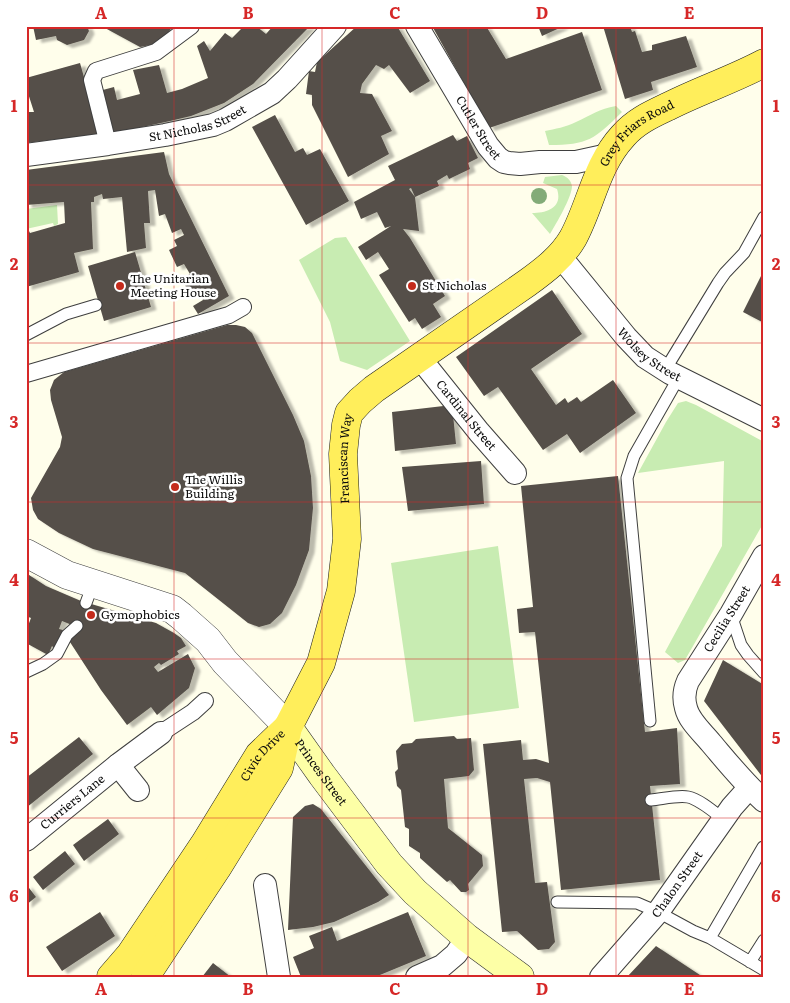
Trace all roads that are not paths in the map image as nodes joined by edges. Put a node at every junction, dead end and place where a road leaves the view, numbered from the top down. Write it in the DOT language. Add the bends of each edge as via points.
graph roads {
  1 [pos="191,26"];
  2 [pos="335,26"];
  3 [pos="417,26"];
  4 [pos="764,63"];
  5 [pos="108,144"];
  6 [pos="26,155"];
  7 [pos="608,155"];
  8 [pos="764,217"];
  9 [pos="560,256"];
  10 [pos="96,305"];
  11 [pos="243,307"];
  12 [pos="26,335"];
  13 [pos="419,357"];
  14 [pos="26,374"];
  15 [pos="672,374"];
  16 [pos="764,420"];
  17 [pos="515,473"];
  18 [pos="764,556"];
  19 [pos="28,558"];
  20 [pos="731,614"];
  21 [pos="76,626"];
  22 [pos="26,672"];
  23 [pos="764,673"];
  24 [pos="205,701"];
  25 [pos="650,721"];
  26 [pos="288,727"];
  27 [pos="161,733"];
  28 [pos="118,765"];
  29 [pos="138,790"];
  30 [pos="756,794"];
  31 [pos="652,800"];
  32 [pos="723,819"];
  33 [pos="26,840"];
  34 [pos="763,847"];
  35 [pos="265,885"];
  36 [pos="557,902"];
  37 [pos="658,912"];
  38 [pos="467,938"];
  39 [pos="710,938"];
  40 [pos="764,940"];
  41 [pos="750,962"];
  42 [pos="764,970"];
  43 [pos="111,977"];
  44 [pos="145,977"];
  45 [pos="279,977"];
  46 [pos="416,977"];
  47 [pos="520,977"];
  48 [pos="601,977"];
  1 -- 5 [label="street" via="156,52 96,71 92,80"];
  2 -- 5 [label="street, St Nicholas Street" via="272,93 225,120 194,129"];
  3 -- 7 [label="street, Cutler Street" via="498,158 520,164 576,162"];
  4 -- 7 [label="main road, Grey Friars Road" via="642,119 622,136"];
  5 -- 6 [label="street, St Nicholas Street"];
  7 -- 9 [label="main road, Grey Friars Road" via="580,224"];
  8 -- 15 [label="lane" via="744,253 718,283"];
  9 -- 13 [label="main road, Franciscan Way" via="534,278"];
  9 -- 15 [label="street, Wolsey Street" via="626,337 645,357"];
  10 -- 12 [label="lane" via="66,314"];
  11 -- 14 [label="street" via="229,315"];
  13 -- 17 [label="street, Cardinal Street"];
  13 -- 26 [label="main road, Franciscan Way" via="373,390 349,413 342,454 347,538 341,591 321,663"];
  15 -- 16 [label="street, Wolsey Street"];
  15 -- 25 [label="lane" via="634,456 628,478"];
  18 -- 20 [label="street, Cecilia Street"];
  19 -- 26 [label="street, Princes Street" via="67,575 90,593 172,609 208,640"];
  20 -- 23 [label="lane" via="741,645"];
  20 -- 30 [label="street, Cecilia Street" via="688,681 684,696 686,709 694,722"];
  21 -- 22 [label="lane" via="57,654"];
  24 -- 27 [label="street"];
  26 -- 38 [label="main road, Princes Street" via="389,864"];
  26 -- 43 [label="main road, Civic Drive" via="259,755 206,843"];
  26 -- 44 [label="main road, Civic Drive" via="279,768"];
  27 -- 28 [label="street, Curriers Lane"];
  28 -- 29 [label="street"];
  28 -- 33 [label="street, Curriers Lane"];
  30 -- 32 [label="street, Chalon Street" via="738,798"];
  31 -- 32 [label="lane" via="693,798"];
  32 -- 37 [label="street, Chalon Street"];
  34 -- 39 [label="lane"];
  35 -- 45 [label="street"];
  36 -- 37 [label="lane" via="637,903"];
  37 -- 39 [label="lane"];
  37 -- 48 [label="street, Chalon Street"];
  38 -- 46 [label="street" via="442,966"];
  38 -- 47 [label="main road, Princes Street"];
  39 -- 41 [label="lane"];
  40 -- 41 [label="lane"];
  41 -- 42 [label="lane"];
}
